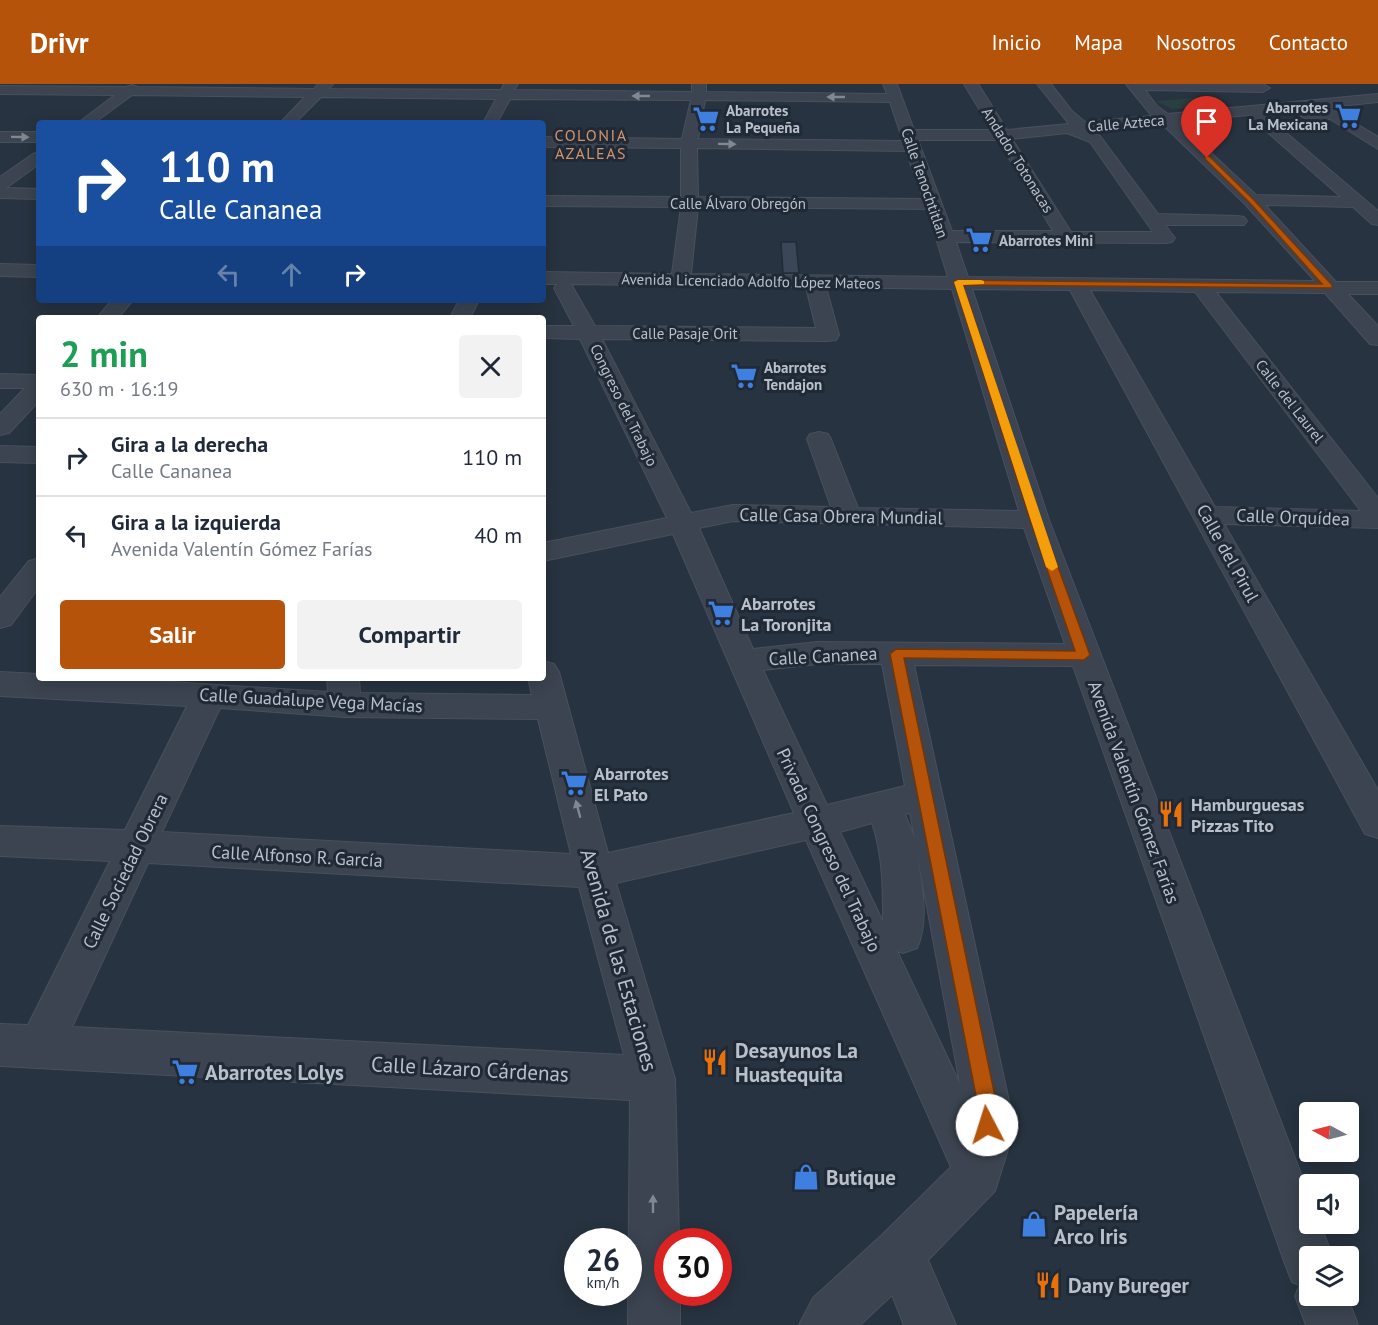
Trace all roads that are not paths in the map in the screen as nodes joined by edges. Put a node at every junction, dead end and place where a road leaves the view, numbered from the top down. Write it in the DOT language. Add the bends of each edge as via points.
graph roads {
  1 [pos="971,84"];
  2 [pos="1044,84"];
  3 [pos="1134,85"];
  4 [pos="134,88"];
  5 [pos="322,88"];
  6 [pos="1263,88"];
  7 [pos="508,89"];
  8 [pos="0,90"];
  9 [pos="699,90"];
  10 [pos="892,91"];
  11 [pos="1292,91"];
  12 [pos="1378,98"];
  13 [pos="1310,104"];
  14 [pos="1288,106"];
  15 [pos="1251,110"];
  16 [pos="89,120"];
  17 [pos="290,120"];
  18 [pos="492,120"];
  19 [pos="1164,120"];
  20 [pos="1075,128"];
  21 [pos="1002,135"];
  22 [pos="0,137"];
  23 [pos="36,137"];
  24 [pos="1374,139"];
  25 [pos="911,140"];
  26 [pos="546,142"];
  27 [pos="689,144"];
  28 [pos="36,159"];
  29 [pos="0,185"];
  30 [pos="0,194"];
  31 [pos="36,194"];
  32 [pos="1356,195"];
  33 [pos="1251,200"];
  34 [pos="546,201"];
  35 [pos="690,203"];
  36 [pos="933,204"];
  37 [pos="1152,219"];
  38 [pos="1378,220"];
  39 [pos="1238,221"];
  40 [pos="945,236"];
  41 [pos="1065,237"];
  42 [pos="36,271"];
  43 [pos="2,272"];
  44 [pos="681,280"];
  45 [pos="814,282"];
  46 [pos="958,282"];
  47 [pos="553,283"];
  48 [pos="1076,284"];
  49 [pos="1201,286"];
  50 [pos="1329,286"];
  51 [pos="1378,288"];
  52 [pos="120,303"];
  53 [pos="110,315"];
  54 [pos="546,332"];
  55 [pos="588,333"];
  56 [pos="1378,339"];
  57 [pos="0,381"];
  58 [pos="36,382"];
  59 [pos="36,390"];
  60 [pos="0,428"];
  61 [pos="819,439"];
  62 [pos="0,454"];
  63 [pos="36,455"];
  64 [pos="847,515"];
  65 [pos="1207,515"];
  66 [pos="1378,518"];
  67 [pos="1035,520"];
  68 [pos="683,524"];
  69 [pos="546,551"];
  70 [pos="36,571"];
  71 [pos="0,618"];
  72 [pos="896,654"];
  73 [pos="1084,655"];
  74 [pos="742,661"];
  75 [pos="0,684"];
  76 [pos="547,689"];
  77 [pos="344,692"];
  78 [pos="209,695"];
  79 [pos="925,795"];
  80 [pos="884,806"];
  81 [pos="1378,822"];
  82 [pos="816,823"];
  83 [pos="0,842"];
  84 [pos="136,848"];
  85 [pos="594,872"];
  86 [pos="886,936"];
  87 [pos="954,941"];
  88 [pos="20,1046"];
  89 [pos="653,1079"];
  90 [pos="978,1174"];
  91 [pos="1303,1246"];
  92 [pos="900,1253"];
  93 [pos="1325,1306"];
  94 [pos="654,1325"];
  95 [pos="825,1325"];
  96 [pos="930,1325"];
  97 [pos="1332,1325"];
  1 -- 21 [label="street, Andador Totonacas"];
  2 -- 20 [label="street"];
  3 -- 6 [label="street"];
  3 -- 19 [label="street"];
  4 -- 5 [label="street"];
  4 -- 8 [label="street"];
  4 -- 16 [label="street"];
  5 -- 7 [label="street"];
  5 -- 17 [label="street"];
  9 -- 7 [label="street, one-way"];
  7 -- 18 [label="street"];
  10 -- 9 [label="street, one-way"];
  9 -- 27 [label="street"];
  10 -- 25 [label="street, Calle Tenochtitlan"];
  11 -- 13 [label="street"];
  12 -- 13 [label="street, Calle Azteca"];
  13 -- 14 [label="street, Calle Azteca"];
  14 -- 15 [label="street, Calle Azteca"];
  14 -- 24 [label="street" via="1305,116 1333,114"];
  15 -- 19 [label="street, Calle Azteca"];
  15 -- 32 [label="street"];
  19 -- 20 [label="street, Calle Azteca"];
  19 -- 33 [label="street"];
  20 -- 21 [label="street, Calle Azteca"];
  20 -- 37 [label="street" via="1095,139"];
  21 -- 25 [label="street, Calle Azteca"];
  21 -- 41 [label="street, Andador Totonacas"];
  22 -- 23 [label="street, one-way"];
  27 -- 25 [label="street, Calle Azteca, one-way"];
  25 -- 36 [label="street, Calle Tenochtitlan"];
  26 -- 27 [label="street, Calle Azteca"];
  27 -- 35 [label="street"];
  28 -- 29 [label="street"];
  30 -- 31 [label="street"];
  32 -- 33 [label="street"];
  32 -- 38 [label="street"];
  33 -- 50 [label="street"];
  34 -- 35 [label="street, Calle Álvaro Obregón"];
  35 -- 36 [label="street, Calle Álvaro Obregón"];
  35 -- 44 [label="street"];
  36 -- 40 [label="street, Calle Tenochtitlan"];
  37 -- 39 [label="street"];
  37 -- 41 [label="street" via="1166,238"];
  40 -- 41 [label="street"];
  40 -- 46 [label="street, Calle Tenochtitlan"];
  42 -- 43 [label="street"];
  44 -- 45 [label="street, Avenida Licenciado Adolfo López Mateos"];
  44 -- 47 [label="street, Avenida Licenciado Adolfo López Mateos"];
  45 -- 46 [label="street, Avenida Licenciado Adolfo López Mateos"];
  45 -- 55 [label="street, Calle Pasaje Orit" via="828,335"];
  46 -- 48 [label="street, Avenida Licenciado Adolfo López Mateos"];
  46 -- 67 [label="street, Avenida Valentín Gómez Farías"];
  47 -- 55 [label="street, Congreso del Trabajo"];
  48 -- 49 [label="street, Avenida Licenciado Adolfo López Mateos"];
  48 -- 65 [label="street, Calle del Pirul"];
  49 -- 50 [label="street, Avenida Licenciado Adolfo López Mateos"];
  49 -- 66 [label="street, Calle del Laurel"];
  50 -- 51 [label="street, Avenida Licenciado Adolfo López Mateos"];
  50 -- 56 [label="street"];
  52 -- 53 [label="street"];
  54 -- 55 [label="street, Calle Pasaje Orit"];
  55 -- 68 [label="street, Congreso del Trabajo"];
  57 -- 58 [label="street"];
  59 -- 60 [label="street"];
  61 -- 64 [label="street"];
  62 -- 63 [label="street"];
  64 -- 67 [label="street, Calle Casa Obrera Mundial"];
  64 -- 68 [label="street, Calle Casa Obrera Mundial" via="733,513"];
  65 -- 66 [label="street, Calle Orquídea"];
  65 -- 81 [label="street, Calle del Pirul"];
  67 -- 73 [label="street, Avenida Valentín Gómez Farías"];
  68 -- 69 [label="street, Calle Casa Obrera Mundial"];
  68 -- 74 [label="street, Privada Congreso del Trabajo"];
  70 -- 71 [label="street"];
  72 -- 73 [label="street, Calle Cananea"];
  72 -- 74 [label="street, Calle Cananea" via="818,653"];
  72 -- 79 [label="street"];
  73 -- 91 [label="street, Avenida Valentín Gómez Farías"];
  74 -- 82 [label="street, Privada Congreso del Trabajo"];
  75 -- 78 [label="street, Calle Guadalupe Vega Macías"];
  76 -- 77 [label="street, Calle Guadalupe Vega Macías"];
  85 -- 76 [label="street, Avenida de las Estaciones, one-way"];
  77 -- 78 [label="street, Calle Guadalupe Vega Macías"];
  78 -- 84 [label="street, Calle Sociedad Obrera"];
  79 -- 80 [label="street, Calle Alfonso R. García"];
  79 -- 87 [label="street"];
  80 -- 82 [label="street, Calle Alfonso R. García"];
  80 -- 86 [label="street" via="897,842 902,882"];
  82 -- 85 [label="street, Calle Alfonso R. García"];
  82 -- 86 [label="street, Privada Congreso del Trabajo"];
  83 -- 84 [label="street, Calle Alfonso R. García"];
  84 -- 85 [label="street, Calle Alfonso R. García"];
  84 -- 88 [label="street, Calle Sociedad Obrera"];
  85 -- 89 [label="street, Avenida de las Estaciones"];
  86 -- 87 [label="street"];
  86 -- 90 [label="street, Privada Congreso del Trabajo"];
  87 -- 90 [label="street" via="987,1106 987,1143"];
  88 -- 89 [label="street, Calle Lázaro Cárdenas"];
  94 -- 89 [label="street, Avenida de las Estaciones, one-way"];
  90 -- 92 [label="street"];
  92 -- 95 [label="street"];
  92 -- 96 [label="street"];
  93 -- 97 [label="street"];
}
